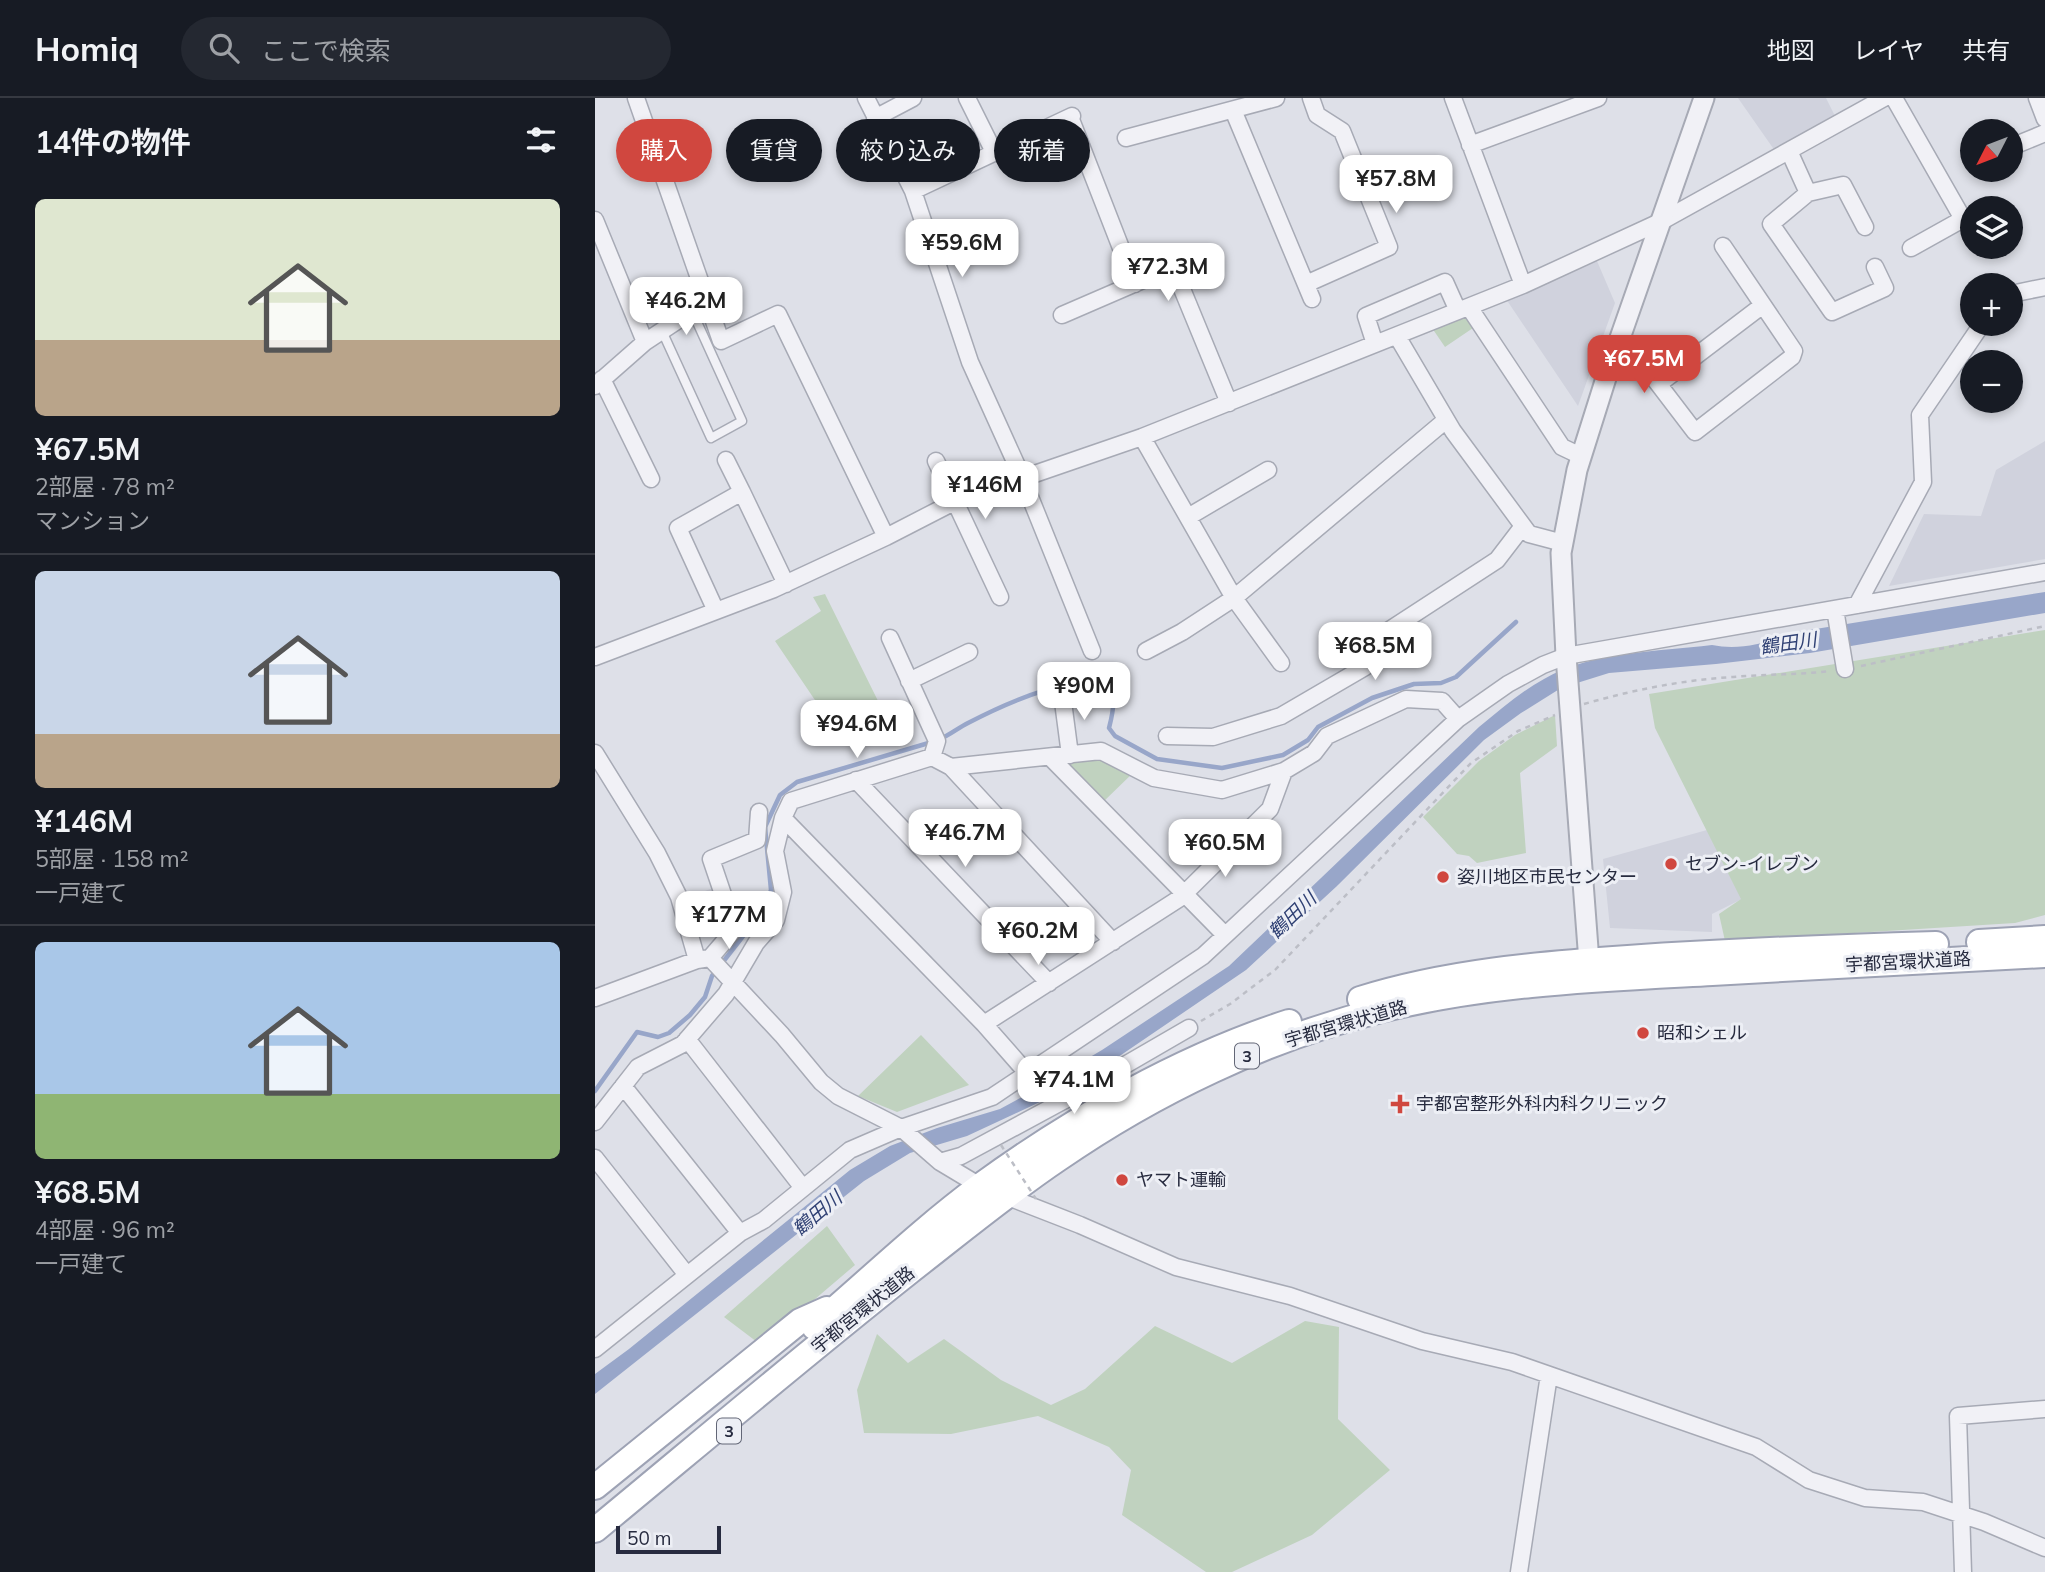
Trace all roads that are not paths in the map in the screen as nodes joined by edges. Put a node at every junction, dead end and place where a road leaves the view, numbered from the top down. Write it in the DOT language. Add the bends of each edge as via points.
graph roads {
  1 [pos="636,98"];
  2 [pos="866,98"];
  3 [pos="913,98"];
  4 [pos="967,98"];
  5 [pos="1276,98"];
  6 [pos="1311,98"];
  7 [pos="1453,98"];
  8 [pos="1598,98"];
  9 [pos="1704,98"];
  10 [pos="1884,98"];
  11 [pos="1893,98"];
  12 [pos="2037,98"];
  13 [pos="1233,110"];
  14 [pos="875,118"];
  15 [pos="2045,119"];
  16 [pos="2045,133"];
  17 [pos="1126,138"];
  18 [pos="2023,142"];
  19 [pos="1471,145"];
  20 [pos="1789,151"];
  21 [pos="994,152"];
  22 [pos="1090,166"];
  23 [pos="913,191"];
  24 [pos="1808,193"];
  25 [pos="595,220"];
  26 [pos="1662,221"];
  27 [pos="1865,227"];
  28 [pos="1723,246"];
  29 [pos="1911,248"];
  30 [pos="1875,267"];
  31 [pos="1135,284"];
  32 [pos="1523,285"];
  33 [pos="2045,287"];
  34 [pos="2023,292"];
  35 [pos="707,301"];
  36 [pos="1763,305"];
  37 [pos="1463,309"];
  38 [pos="692,311"];
  39 [pos="1062,315"];
  40 [pos="662,331"];
  41 [pos="1621,335"];
  42 [pos="1397,336"];
  43 [pos="1974,336"];
  44 [pos="645,342"];
  45 [pos="1375,344"];
  46 [pos="599,382"];
  47 [pos="1659,384"];
  48 [pos="1229,402"];
  49 [pos="1446,420"];
  50 [pos="1143,437"];
  51 [pos="1581,456"];
  52 [pos="726,460"];
  53 [pos="936,461"];
  54 [pos="1268,470"];
  55 [pos="1022,477"];
  56 [pos="651,479"];
  57 [pos="742,492"];
  58 [pos="956,501"];
  59 [pos="1188,517"];
  60 [pos="1523,526"];
  61 [pos="886,537"];
  62 [pos="1563,542"];
  63 [pos="2045,572"];
  64 [pos="786,584"];
  65 [pos="1000,597"];
  66 [pos="1234,598"];
  67 [pos="1857,606"];
  68 [pos="716,611"];
  69 [pos="1836,614"];
  70 [pos="890,639"];
  71 [pos="1091,650"];
  72 [pos="1146,651"];
  73 [pos="969,652"];
  74 [pos="1566,656"];
  75 [pos="595,657"];
  76 [pos="1281,663"];
  77 [pos="1844,665"];
  78 [pos="909,681"];
  79 [pos="1062,694"];
  80 [pos="1458,719"];
  81 [pos="1167,736"];
  82 [pos="595,753"];
  83 [pos="1069,755"];
  84 [pos="932,757"];
  85 [pos="1050,757"];
  86 [pos="951,768"];
  87 [pos="1284,771"];
  88 [pos="856,780"];
  89 [pos="759,812"];
  90 [pos="783,818"];
  91 [pos="1184,895"];
  92 [pos="747,915"];
  93 [pos="735,930"];
  94 [pos="1225,935"];
  95 [pos="2045,938"];
  96 [pos="1113,942"];
  97 [pos="2045,955"];
  98 [pos="704,959"];
  99 [pos="1589,970"];
  100 [pos="1049,982"];
  101 [pos="733,983"];
  102 [pos="595,998"];
  103 [pos="984,1024"];
  104 [pos="1189,1028"];
  105 [pos="687,1039"];
  106 [pos="1027,1073"];
  107 [pos="623,1086"];
  108 [pos="595,1122"];
  109 [pos="901,1128"];
  110 [pos="595,1158"];
  111 [pos="940,1163"];
  112 [pos="980,1186"];
  113 [pos="803,1188"];
  114 [pos="1004,1197"];
  115 [pos="740,1233"];
  116 [pos="687,1275"];
  117 [pos="851,1306"];
  118 [pos="595,1349"];
  119 [pos="1549,1375"];
  120 [pos="2045,1409"];
  121 [pos="595,1487"];
  122 [pos="595,1508"];
  123 [pos="1962,1515"];
  124 [pos="595,1530"];
  125 [pos="595,1547"];
  126 [pos="2045,1548"];
  127 [pos="1519,1572"];
  128 [pos="1963,1572"];
  1 -- 35 [label="street"];
  2 -- 14 [label="street"];
  3 -- 14 [label="street"];
  4 -- 21 [label="street"];
  5 -- 13 [label="street"];
  6 -- 13 [label="street" via="1317,115 1342,131 1389,247 1309,292"];
  7 -- 19 [label="street"];
  8 -- 19 [label="street"];
  9 -- 26 [label="street"];
  10 -- 20 [label="street"];
  11 -- 29 [label="street" via="1963,219"];
  12 -- 15 [label="street"];
  13 -- 17 [label="street"];
  14 -- 23 [label="street"];
  16 -- 18 [label="street"];
  19 -- 32 [label="street"];
  20 -- 24 [label="street"];
  20 -- 26 [label="street"];
  21 -- 23 [label="street"];
  22 -- 31 [label="street"];
  23 -- 55 [label="street" via="970,362"];
  24 -- 27 [label="street" via="1843,185"];
  24 -- 30 [label="street" via="1771,224 1832,312 1885,288"];
  25 -- 44 [label="street"];
  26 -- 32 [label="street"];
  26 -- 41 [label="street"];
  28 -- 36 [label="street"];
  31 -- 39 [label="street"];
  31 -- 48 [label="street" via="1173,267"];
  32 -- 37 [label="street"];
  33 -- 34 [label="street"];
  35 -- 38 [label="street"];
  35 -- 61 [label="street" via="721,341 778,314"];
  36 -- 47 [label="street"];
  36 -- 47 [label="street" via="1794,355 1695,432"];
  37 -- 42 [label="street"];
  37 -- 45 [label="street" via="1445,282 1366,316"];
  37 -- 51 [label="street" via="1562,447"];
  38 -- 40 [label="street"];
  38 -- 40 [label="lane" via="742,421 711,438"];
  40 -- 44 [label="street"];
  41 -- 47 [label="street"];
  41 -- 51 [label="street"];
  42 -- 45 [label="street"];
  42 -- 49 [label="street"];
  43 -- 67 [label="street" via="1920,415 1923,482"];
  44 -- 46 [label="street"];
  45 -- 48 [label="street"];
  46 -- 56 [label="street"];
  48 -- 50 [label="street"];
  49 -- 60 [label="street"];
  49 -- 66 [label="street"];
  50 -- 55 [label="street"];
  50 -- 59 [label="street"];
  51 -- 62 [label="street"];
  52 -- 57 [label="street"];
  53 -- 58 [label="street"];
  54 -- 59 [label="street"];
  55 -- 58 [label="street"];
  55 -- 71 [label="street"];
  57 -- 64 [label="street"];
  57 -- 68 [label="street" via="678,528"];
  58 -- 61 [label="street"];
  58 -- 65 [label="street"];
  59 -- 66 [label="street"];
  60 -- 62 [label="street" via="1529,534"];
  60 -- 81 [label="street" via="1497,560 1365,646 1365,667 1281,716 1213,737"];
  61 -- 64 [label="street"];
  62 -- 74 [label="street"];
  63 -- 67 [label="street"];
  64 -- 68 [label="street"];
  66 -- 72 [label="street"];
  66 -- 76 [label="street"];
  67 -- 69 [label="street"];
  68 -- 75 [label="street"];
  69 -- 74 [label="street"];
  69 -- 77 [label="street"];
  70 -- 78 [label="street"];
  73 -- 78 [label="street"];
  74 -- 80 [label="street" via="1508,684"];
  74 -- 99 [label="street"];
  78 -- 84 [label="street" via="937,741"];
  79 -- 83 [label="street"];
  80 -- 87 [label="street" via="1442,701 1406,699 1327,736 1314,753"];
  80 -- 94 [label="street"];
  82 -- 98 [label="street" via="657,853"];
  83 -- 85 [label="street"];
  83 -- 87 [label="street" via="1101,751 1154,778 1222,790"];
  84 -- 86 [label="street"];
  84 -- 88 [label="street"];
  85 -- 86 [label="street"];
  85 -- 91 [label="street"];
  86 -- 96 [label="street"];
  87 -- 91 [label="street" via="1270,809"];
  88 -- 90 [label="street" via="791,801"];
  88 -- 100 [label="street"];
  89 -- 93 [label="street" via="757,840 711,859"];
  90 -- 101 [label="street" via="775,850 783,892 776,920 756,943"];
  90 -- 103 [label="street"];
  91 -- 94 [label="street"];
  91 -- 96 [label="street"];
  92 -- 93 [label="street"];
  93 -- 98 [label="street"];
  94 -- 106 [label="street" via="1203,956"];
  95 -- 99 [label="main road, 宇都宮環状道路 / 3"];
  96 -- 100 [label="street"];
  97 -- 99 [label="main road, 宇都宮環状道路 / 3"];
  98 -- 101 [label="street"];
  98 -- 102 [label="street"];
  99 -- 112 [label="main road, 宇都宮環状道路 / 3" via="1487,971 1374,995 1238,1040 1093,1112"];
  99 -- 114 [label="main road, 宇都宮環状道路 / 3" via="1383,1010 1291,1038 1145,1104"];
  100 -- 103 [label="street"];
  101 -- 105 [label="street"];
  101 -- 109 [label="street" via="821,1082 838,1096"];
  103 -- 106 [label="street"];
  104 -- 111 [label="street" via="1063,1101"];
  105 -- 107 [label="street" via="638,1067"];
  105 -- 113 [label="street"];
  106 -- 109 [label="street" via="992,1097"];
  107 -- 108 [label="street"];
  107 -- 115 [label="street"];
  109 -- 111 [label="street"];
  109 -- 113 [label="street" via="850,1150"];
  110 -- 116 [label="street"];
  111 -- 112 [label="street"];
  112 -- 114 [label="street"];
  112 -- 117 [label="main road, 宇都宮環状道路 / 3" via="888,1261"];
  113 -- 115 [label="street"];
  114 -- 117 [label="main road, 宇都宮環状道路 / 3"];
  114 -- 119 [label="street" via="1176,1268 1290,1296 1422,1341"];
  115 -- 116 [label="street"];
  116 -- 118 [label="street"];
  117 -- 121 [label="main road, 3" via="800,1321"];
  117 -- 122 [label="main road, 宇都宮環状道路 / 3"];
  117 -- 124 [label="main road, 宇都宮環状道路 / 3"];
  117 -- 125 [label="main road, 3" via="826,1348"];
  119 -- 123 [label="street" via="1756,1447 1809,1480 1865,1498 1923,1502"];
  119 -- 127 [label="street"];
  120 -- 123 [label="street" via="1958,1416"];
  123 -- 126 [label="street"];
  123 -- 128 [label="street"];
}
